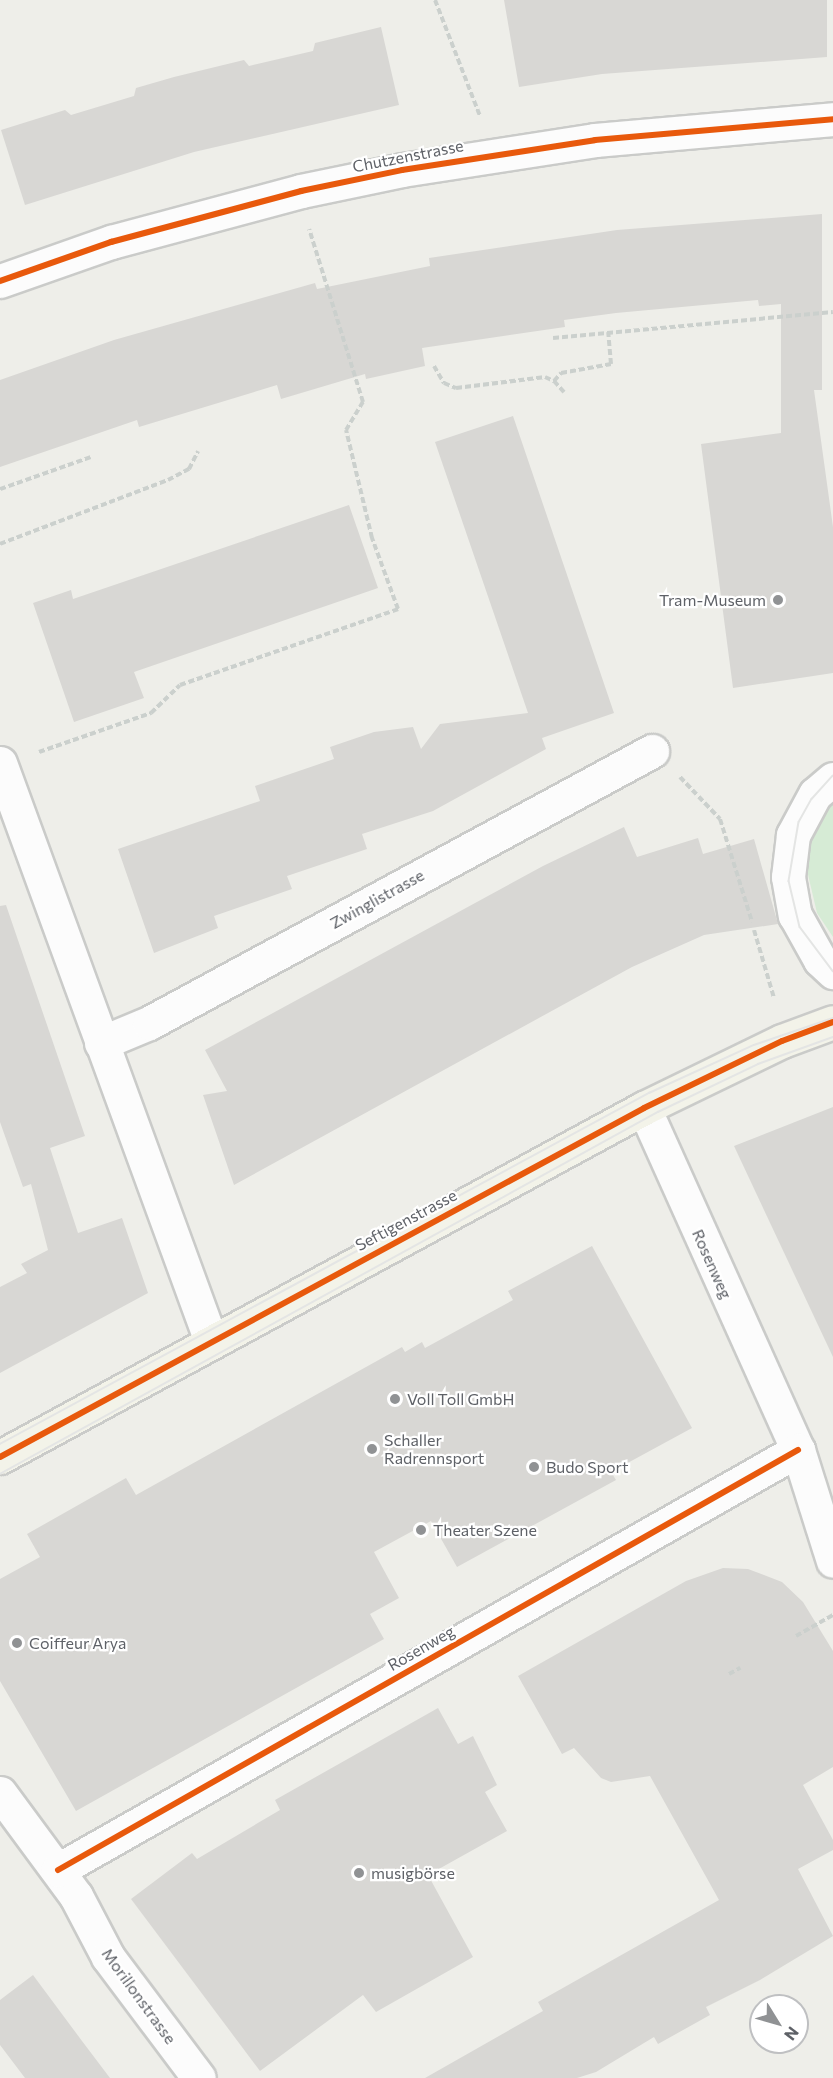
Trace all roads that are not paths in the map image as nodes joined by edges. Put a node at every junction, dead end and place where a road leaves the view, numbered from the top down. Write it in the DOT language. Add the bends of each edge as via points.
graph roads {
  1 [pos="833,119"];
  2 [pos="0,281"];
  3 [pos="652,751"];
  4 [pos="0,763"];
  5 [pos="833,778"];
  6 [pos="833,972"];
  7 [pos="833,1022"];
  8 [pos="101,1043"];
  9 [pos="644,1108"];
  10 [pos="211,1341"];
  11 [pos="798,1450"];
  12 [pos="0,1457"];
  13 [pos="833,1561"];
  14 [pos="0,1793"];
  15 [pos="58,1870"];
  16 [pos="199,2078"];
  1 -- 2 [label="street, Chutzenstrasse" via="595,140 402,170 301,191 134,236"];
  3 -- 8 [label="street, Zwinglistrasse" via="149,1023"];
  4 -- 8 [label="street"];
  5 -- 6 [label="street" via="815,794 793,835 788,877 795,915 820,960"];
  7 -- 9 [label="main road, Seftigenstrasse" via="782,1041"];
  8 -- 10 [label="street"];
  9 -- 10 [label="main road, Seftigenstrasse"];
  9 -- 11 [label="street, Rosenweg"];
  10 -- 12 [label="main road, Seftigenstrasse"];
  11 -- 13 [label="street, Rosenweg"];
  11 -- 15 [label="street, Rosenweg"];
  14 -- 15 [label="street, Morillonstrasse"];
  15 -- 16 [label="street, Morillonstrasse" via="108,1956"];
}
